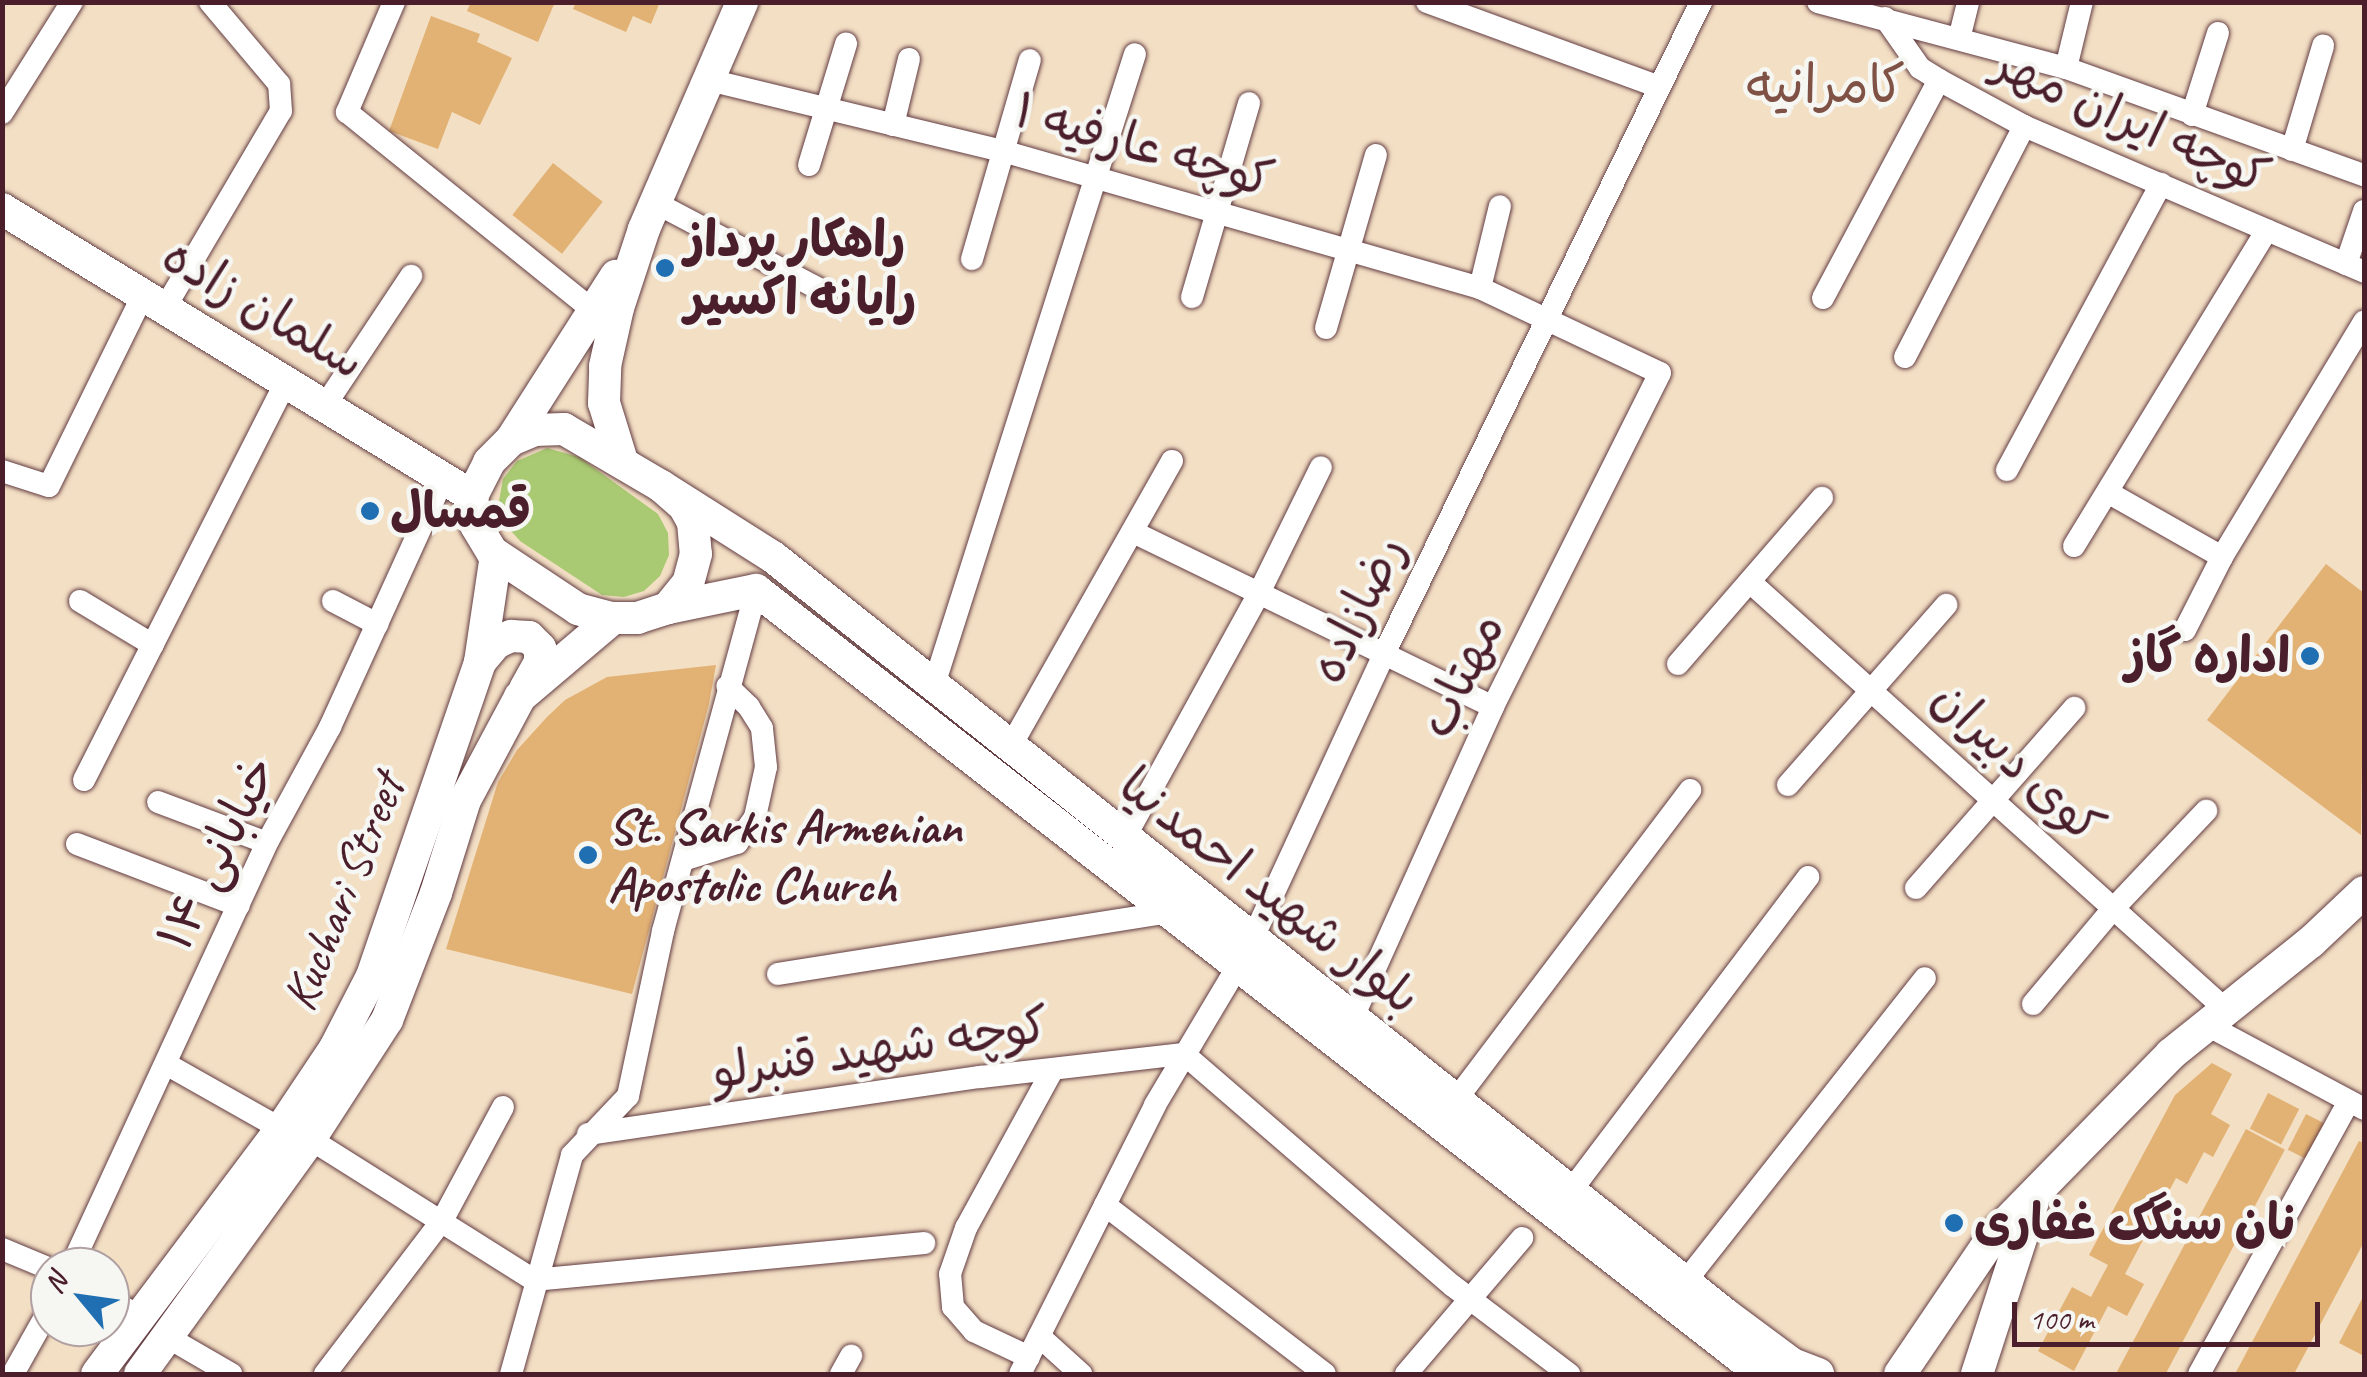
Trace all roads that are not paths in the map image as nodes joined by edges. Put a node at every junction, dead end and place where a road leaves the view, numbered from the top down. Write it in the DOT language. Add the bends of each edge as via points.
graph roads {
  1 [pos="72,2"];
  2 [pos="210,2"];
  3 [pos="394,2"];
  4 [pos="742,2"];
  5 [pos="1427,2"];
  6 [pos="1700,2"];
  7 [pos="1818,2"];
  8 [pos="1968,2"];
  9 [pos="2082,2"];
  10 [pos="1911,13"];
  11 [pos="1885,18"];
  12 [pos="2218,33"];
  13 [pos="1959,38"];
  14 [pos="846,44"];
  15 [pos="2323,46"];
  16 [pos="1135,54"];
  17 [pos="910,59"];
  18 [pos="1030,60"];
  19 [pos="2066,68"];
  20 [pos="709,80"];
  21 [pos="1938,80"];
  22 [pos="1660,88"];
  23 [pos="1250,103"];
  24 [pos="827,108"];
  25 [pos="2,113"];
  26 [pos="2192,115"];
  27 [pos="893,124"];
  28 [pos="2024,126"];
  29 [pos="2292,150"];
  30 [pos="1006,152"];
  31 [pos="1376,155"];
  32 [pos="810,166"];
  33 [pos="2364,175"];
  34 [pos="1098,178"];
  35 [pos="2161,184"];
  36 [pos="1500,206"];
  37 [pos="2,210"];
  38 [pos="2364,211"];
  39 [pos="1216,212"];
  40 [pos="650,216"];
  41 [pos="2267,230"];
  42 [pos="1349,250"];
  43 [pos="972,260"];
  44 [pos="2355,268"];
  45 [pos="412,276"];
  46 [pos="1480,288"];
  47 [pos="825,292"];
  48 [pos="1192,297"];
  49 [pos="1823,298"];
  50 [pos="155,300"];
  51 [pos="594,311"];
  52 [pos="1547,319"];
  53 [pos="2364,322"];
  54 [pos="1326,328"];
  55 [pos="1905,357"];
  56 [pos="1660,373"];
  57 [pos="287,380"];
  58 [pos="326,404"];
  59 [pos="512,440"];
  60 [pos="622,461"];
  61 [pos="1172,461"];
  62 [pos="1322,467"];
  63 [pos="2007,470"];
  64 [pos="2,471"];
  65 [pos="444,477"];
  66 [pos="661,486"];
  67 [pos="2109,493"];
  68 [pos="472,496"];
  69 [pos="1822,498"];
  70 [pos="1136,533"];
  71 [pos="2074,546"];
  72 [pos="496,555"];
  73 [pos="2222,557"];
  74 [pos="773,558"];
  75 [pos="1750,582"];
  76 [pos="756,590"];
  77 [pos="1258,593"];
  78 [pos="80,600"];
  79 [pos="333,601"];
  80 [pos="1946,605"];
  81 [pos="668,608"];
  82 [pos="613,618"];
  83 [pos="377,624"];
  84 [pos="2185,630"];
  85 [pos="152,644"];
  86 [pos="1384,654"];
  87 [pos="480,662"];
  88 [pos="1678,664"];
  89 [pos="726,686"];
  90 [pos="933,688"];
  91 [pos="1870,688"];
  92 [pos="520,698"];
  93 [pos="1493,707"];
  94 [pos="2074,708"];
  95 [pos="1010,748"];
  96 [pos="84,780"];
  97 [pos="1788,785"];
  98 [pos="1690,790"];
  99 [pos="1994,798"];
  100 [pos="158,802"];
  101 [pos="2206,811"];
  102 [pos="1124,839"];
  103 [pos="267,843"];
  104 [pos="77,844"];
  105 [pos="683,860"];
  106 [pos="1808,877"];
  107 [pos="1916,888"];
  108 [pos="2364,892"];
  109 [pos="239,906"];
  110 [pos="2112,910"];
  111 [pos="1169,912"];
  112 [pos="1245,953"];
  113 [pos="778,974"];
  114 [pos="1925,978"];
  115 [pos="2033,1004"];
  116 [pos="2216,1017"];
  117 [pos="1352,1020"];
  118 [pos="1184,1054"];
  119 [pos="168,1065"];
  120 [pos="1052,1069"];
  121 [pos="1455,1100"];
  122 [pos="2357,1105"];
  123 [pos="503,1107"];
  124 [pos="296,1134"];
  125 [pos="588,1134"];
  126 [pos="1570,1192"];
  127 [pos="2036,1193"];
  128 [pos="1105,1206"];
  129 [pos="443,1219"];
  130 [pos="1522,1238"];
  131 [pos="924,1243"];
  132 [pos="81,1247"];
  133 [pos="2,1249"];
  134 [pos="30,1261"];
  135 [pos="534,1280"];
  136 [pos="1685,1282"];
  137 [pos="1469,1296"];
  138 [pos="130,1311"];
  139 [pos="141,1317"];
  140 [pos="168,1338"];
  141 [pos="30,1344"];
  142 [pos="1029,1356"];
  143 [pos="13,1374"];
  144 [pos="98,1374"];
  145 [pos="140,1374"];
  146 [pos="231,1374"];
  147 [pos="325,1374"];
  148 [pos="511,1374"];
  149 [pos="1081,1374"];
  150 [pos="1325,1374"];
  151 [pos="1406,1374"];
  152 [pos="1569,1374"];
  153 [pos="1762,1374"];
  154 [pos="1818,1374"];
  155 [pos="1900,1374"];
  156 [pos="1977,1374"];
  157 [pos="2199,1374"];
  1 -- 25 [label="street"];
  2 -- 50 [label="street" via="279,84 282,112"];
  3 -- 51 [label="street" via="347,112"];
  4 -- 20 [label="main road"];
  5 -- 22 [label="street"];
  6 -- 22 [label="street, رضازاده"];
  7 -- 11 [label="street"];
  8 -- 13 [label="street"];
  9 -- 19 [label="street"];
  10 -- 11 [label="street"];
  10 -- 13 [label="street"];
  11 -- 21 [label="street, کوچه ایران مهر" via="1920,68"];
  12 -- 26 [label="street"];
  13 -- 19 [label="street"];
  14 -- 24 [label="street"];
  15 -- 29 [label="street"];
  16 -- 34 [label="street"];
  17 -- 27 [label="street"];
  18 -- 30 [label="street"];
  19 -- 26 [label="street"];
  20 -- 24 [label="street, کوچه عارفیه ۱"];
  20 -- 40 [label="main road"];
  21 -- 28 [label="street, کوچه ایران مهر"];
  21 -- 49 [label="street"];
  22 -- 52 [label="street, رضازاده"];
  23 -- 39 [label="street"];
  24 -- 27 [label="street, کوچه عارفیه ۱"];
  24 -- 32 [label="street"];
  26 -- 29 [label="street"];
  27 -- 30 [label="street, کوچه عارفیه ۱"];
  28 -- 35 [label="street, کوچه ایران مهر"];
  28 -- 55 [label="street"];
  29 -- 33 [label="street"];
  30 -- 34 [label="street, کوچه عارفیه ۱"];
  30 -- 43 [label="street"];
  31 -- 42 [label="street"];
  34 -- 39 [label="street, کوچه عارفیه ۱"];
  34 -- 90 [label="street"];
  35 -- 41 [label="street, کوچه ایران مهر"];
  35 -- 63 [label="street"];
  36 -- 46 [label="street"];
  37 -- 50 [label="main road, سلمان زاده"];
  38 -- 44 [label="street"];
  39 -- 42 [label="street, کوچه عارفیه ۱"];
  39 -- 48 [label="street"];
  40 -- 47 [label="street"];
  40 -- 51 [label="main road"];
  40 -- 60 [label="main road" via="605,366 604,403"];
  41 -- 44 [label="street, کوچه ایران مهر"];
  41 -- 67 [label="street"];
  42 -- 46 [label="street, کوچه عارفیه ۱"];
  42 -- 54 [label="street"];
  45 -- 58 [label="street"];
  46 -- 52 [label="street, کوچه عارفیه ۱"];
  50 -- 57 [label="main road, سلمان زاده"];
  50 -- 64 [label="street" via="49,486"];
  51 -- 59 [label="main road"];
  52 -- 56 [label="street, کوچه عارفیه ۱"];
  52 -- 86 [label="street, رضازاده"];
  53 -- 73 [label="street"];
  56 -- 93 [label="street, مهتاب"];
  57 -- 58 [label="main road, سلمان زاده"];
  57 -- 85 [label="street"];
  58 -- 65 [label="main road, سلمان زاده"];
  59 -- 60 [label="main road" via="534,430 564,429"];
  59 -- 68 [label="main road" via="489,462"];
  60 -- 66 [label="main road"];
  61 -- 70 [label="street"];
  62 -- 77 [label="street"];
  65 -- 68 [label="main road, سلمان زاده"];
  65 -- 83 [label="street, خیابانی ۱۴"];
  66 -- 74 [label="main road, بلوار شهید احمدنیا"];
  66 -- 81 [label="main road" via="693,522 696,554 688,583"];
  67 -- 71 [label="street"];
  67 -- 73 [label="street"];
  68 -- 72 [label="main road" via="476,525"];
  69 -- 75 [label="street"];
  70 -- 77 [label="street"];
  70 -- 95 [label="street"];
  72 -- 82 [label="main road" via="578,608"];
  72 -- 87 [label="main road, Kuchari Street"];
  73 -- 84 [label="street"];
  74 -- 76 [label="main road" via="749,552 740,558 741,576"];
  74 -- 90 [label="main road, بلوار شهید احمدنیا"];
  75 -- 88 [label="street"];
  75 -- 91 [label="street, کوی دبیران"];
  76 -- 81 [label="main road"];
  76 -- 89 [label="street"];
  76 -- 111 [label="main road, بلوار شهید احمدنیا"];
  77 -- 86 [label="street"];
  77 -- 102 [label="street"];
  78 -- 85 [label="street"];
  79 -- 83 [label="street"];
  80 -- 91 [label="street"];
  81 -- 82 [label="main road"];
  82 -- 92 [label="main road, Kuchari Street"];
  83 -- 103 [label="street, خیابانی ۱۴"];
  85 -- 96 [label="street"];
  86 -- 93 [label="street"];
  86 -- 112 [label="street, رضازاده"];
  87 -- 92 [label="main road" via="496,643 529,637 540,648 540,662"];
  87 -- 124 [label="main road, Kuchari Street" via="372,976"];
  89 -- 105 [label="street"];
  89 -- 105 [label="street" via="762,728 766,767 756,816 738,842"];
  90 -- 95 [label="main road, بلوار شهید احمدنیا"];
  91 -- 97 [label="street"];
  91 -- 99 [label="street, کوی دبیران"];
  92 -- 124 [label="main road, Kuchari Street" via="465,800 387,1020"];
  93 -- 117 [label="street, مهتاب"];
  94 -- 99 [label="street"];
  95 -- 102 [label="main road, بلوار شهید احمدنیا"];
  98 -- 121 [label="street"];
  99 -- 107 [label="street"];
  99 -- 110 [label="street, کوی دبیران"];
  100 -- 103 [label="street"];
  101 -- 110 [label="street"];
  102 -- 112 [label="main road, بلوار شهید احمدنیا"];
  103 -- 109 [label="street, خیابانی ۱۴"];
  104 -- 109 [label="street"];
  105 -- 125 [label="street" via="628,1096"];
  106 -- 126 [label="street"];
  108 -- 116 [label="main road"];
  109 -- 119 [label="street, خیابانی ۱۴"];
  110 -- 115 [label="street"];
  110 -- 116 [label="street, کوی دبیران"];
  111 -- 112 [label="main road, بلوار شهید احمدنیا"];
  111 -- 113 [label="street"];
  112 -- 117 [label="main road, بلوار شهید احمدنیا"];
  112 -- 118 [label="street, رضازاده"];
  112 -- 153 [label="main road, بلوار شهید احمدنیا"];
  114 -- 136 [label="street"];
  116 -- 122 [label="street, کوی دبیران"];
  116 -- 127 [label="main road" via="2171,1054"];
  117 -- 121 [label="main road, بلوار شهید احمدنیا"];
  118 -- 120 [label="street, کوچه شهید قنبرلو"];
  118 -- 128 [label="street, رضازاده"];
  118 -- 137 [label="street"];
  119 -- 124 [label="street"];
  119 -- 132 [label="street, خیابانی ۱۴"];
  120 -- 125 [label="street, کوچه شهید قنبرلو"];
  120 -- 142 [label="street" via="966,1228 950,1274 953,1307 974,1331"];
  121 -- 126 [label="main road, بلوار شهید احمدنیا"];
  122 -- 157 [label="street"];
  123 -- 129 [label="street"];
  124 -- 129 [label="street"];
  124 -- 139 [label="main road, Kuchari Street"];
  124 -- 140 [label="main road, Kuchari Street"];
  125 -- 135 [label="street" via="562,1178"];
  126 -- 136 [label="main road, بلوار شهید احمدنیا"];
  127 -- 155 [label="main road" via="1994,1235"];
  127 -- 156 [label="main road"];
  128 -- 142 [label="street, رضازاده"];
  128 -- 150 [label="street"];
  129 -- 135 [label="street"];
  129 -- 147 [label="street"];
  130 -- 137 [label="street"];
  131 -- 135 [label="street"];
  133 -- 134 [label="street"];
  135 -- 148 [label="street"];
  136 -- 154 [label="main road, بلوار شهید احمدنیا" via="1792,1364"];
  137 -- 151 [label="street"];
  137 -- 152 [label="street"];
  138 -- 139 [label="street"];
  139 -- 144 [label="main road, Kuchari Street"];
  140 -- 145 [label="main road, Kuchari Street"];
  140 -- 146 [label="street"];
  141 -- 143 [label="street"];
  142 -- 149 [label="street"];
}
